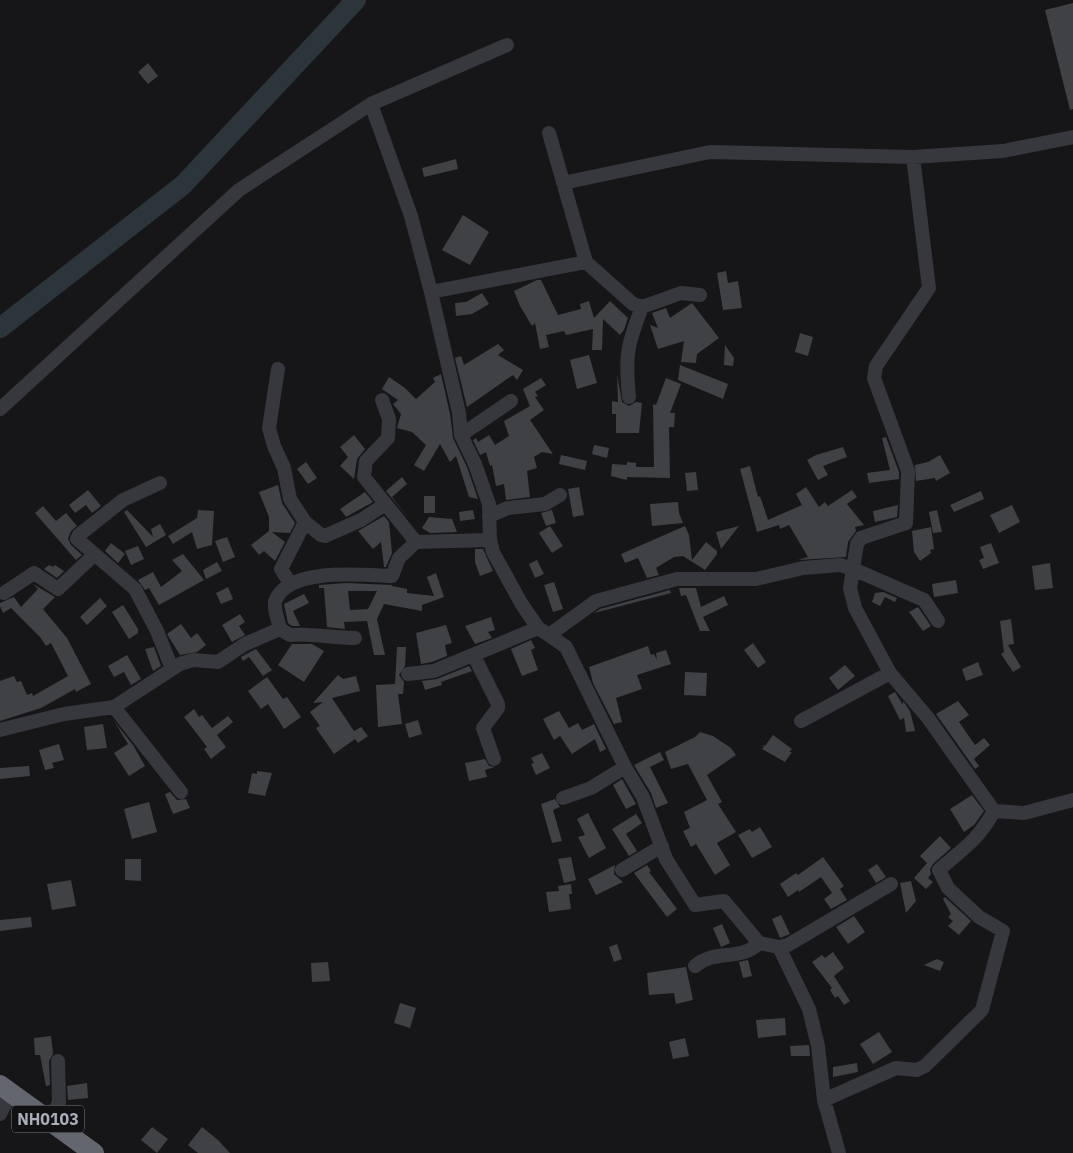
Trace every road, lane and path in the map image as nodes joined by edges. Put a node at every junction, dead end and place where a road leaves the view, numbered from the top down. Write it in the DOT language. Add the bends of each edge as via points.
graph roads {
  1 [pos="507,45"];
  2 [pos="372,104"];
  3 [pos="549,133"];
  4 [pos="1073,137"];
  5 [pos="913,157"];
  6 [pos="563,183"];
  7 [pos="586,262"];
  8 [pos="431,292"];
  9 [pos="700,296"];
  10 [pos="642,307"];
  11 [pos="278,369"];
  12 [pos="629,396"];
  13 [pos="382,400"];
  14 [pos="511,401"];
  15 [pos="0,409"];
  16 [pos="462,435"];
  17 [pos="160,483"];
  18 [pos="560,495"];
  19 [pos="384,504"];
  20 [pos="489,516"];
  21 [pos="305,522"];
  22 [pos="490,540"];
  23 [pos="416,542"];
  24 [pos="94,555"];
  25 [pos="853,568"];
  26 [pos="290,583"];
  27 [pos="4,593"];
  28 [pos="938,621"];
  29 [pos="280,629"];
  30 [pos="543,631"];
  31 [pos="355,638"];
  32 [pos="474,656"];
  33 [pos="172,669"];
  34 [pos="890,673"];
  35 [pos="408,674"];
  36 [pos="114,707"];
  37 [pos="801,721"];
  38 [pos="0,730"];
  39 [pos="494,759"];
  40 [pos="625,767"];
  41 [pos="181,792"];
  42 [pos="563,798"];
  43 [pos="1073,800"];
  44 [pos="994,811"];
  45 [pos="662,846"];
  46 [pos="622,870"];
  47 [pos="891,884"];
  48 [pos="759,943"];
  49 [pos="779,947"];
  50 [pos="695,966"];
  51 [pos="58,1061"];
  52 [pos="6,1089"];
  53 [pos="824,1100"];
  54 [pos="0,1114"];
  55 [pos="50,1121"];
  56 [pos="94,1153"];
  57 [pos="839,1153"];
  1 -- 2 [label="street"];
  2 -- 8 [label="street" via="410,216"];
  2 -- 15 [label="street" via="239,190"];
  3 -- 6 [label="street"];
  4 -- 5 [label="street" via="1003,150"];
  5 -- 6 [label="street" via="710,152"];
  5 -- 25 [label="street" via="929,288 876,366 874,378 908,471 906,523 861,538"];
  6 -- 7 [label="street"];
  7 -- 8 [label="street"];
  7 -- 10 [label="street" via="633,304"];
  8 -- 16 [label="street" via="460,413"];
  9 -- 10 [label="street" via="681,293"];
  10 -- 12 [label="street" via="628,341"];
  11 -- 21 [label="street" via="269,428 284,468 290,499"];
  13 -- 19 [label="street" via="389,420 388,438 366,460 364,477"];
  14 -- 16 [label="street"];
  16 -- 20 [label="street" via="483,484"];
  17 -- 24 [label="street" via="122,500 79,535 77,539"];
  18 -- 20 [label="street" via="545,504 508,508"];
  19 -- 21 [label="street" via="361,520 325,536"];
  19 -- 23 [label="street"];
  20 -- 22 [label="street"];
  21 -- 26 [label="street" via="282,569"];
  22 -- 23 [label="street"];
  22 -- 30 [label="street" via="505,574"];
  23 -- 26 [label="street" via="400,558 392,576 342,574"];
  24 -- 27 [label="street" via="58,589 34,573"];
  24 -- 33 [label="street" via="135,589"];
  25 -- 28 [label="street" via="924,600"];
  25 -- 30 [label="street" via="840,565 803,568 756,579 677,578 596,601"];
  25 -- 34 [label="street" via="850,588 855,608"];
  26 -- 29 [label="street" via="276,599"];
  29 -- 31 [label="street" via="290,635 301,633"];
  29 -- 33 [label="street" via="245,644 218,662 193,660"];
  30 -- 32 [label="street"];
  30 -- 40 [label="street" via="566,647"];
  32 -- 35 [label="street" via="434,671"];
  32 -- 39 [label="street" via="498,704 483,728"];
  33 -- 36 [label="street"];
  34 -- 37 [label="street"];
  34 -- 44 [label="street" via="928,718"];
  36 -- 38 [label="street" via="64,714"];
  36 -- 41 [label="street"];
  40 -- 42 [label="street" via="591,788"];
  40 -- 45 [label="street" via="643,797"];
  43 -- 44 [label="street" via="1024,813"];
  44 -- 53 [label="street" via="968,848 939,870 948,888 979,917 1002,931 982,1010 926,1066 918,1070 896,1068"];
  45 -- 46 [label="street"];
  45 -- 48 [label="street" via="666,859 695,905 724,901"];
  47 -- 49 [label="street" via="788,945"];
  48 -- 49 [label="street"];
  48 -- 50 [label="street" via="750,952 706,957"];
  49 -- 53 [label="street" via="809,1009 818,1046"];
  51 -- 55 [label="street" via="59,1102"];
  52 -- 54 [label="street"];
  52 -- 55 [label="highway, NH0103"];
  53 -- 57 [label="street"];
  55 -- 56 [label="highway, NH0103"];
}
